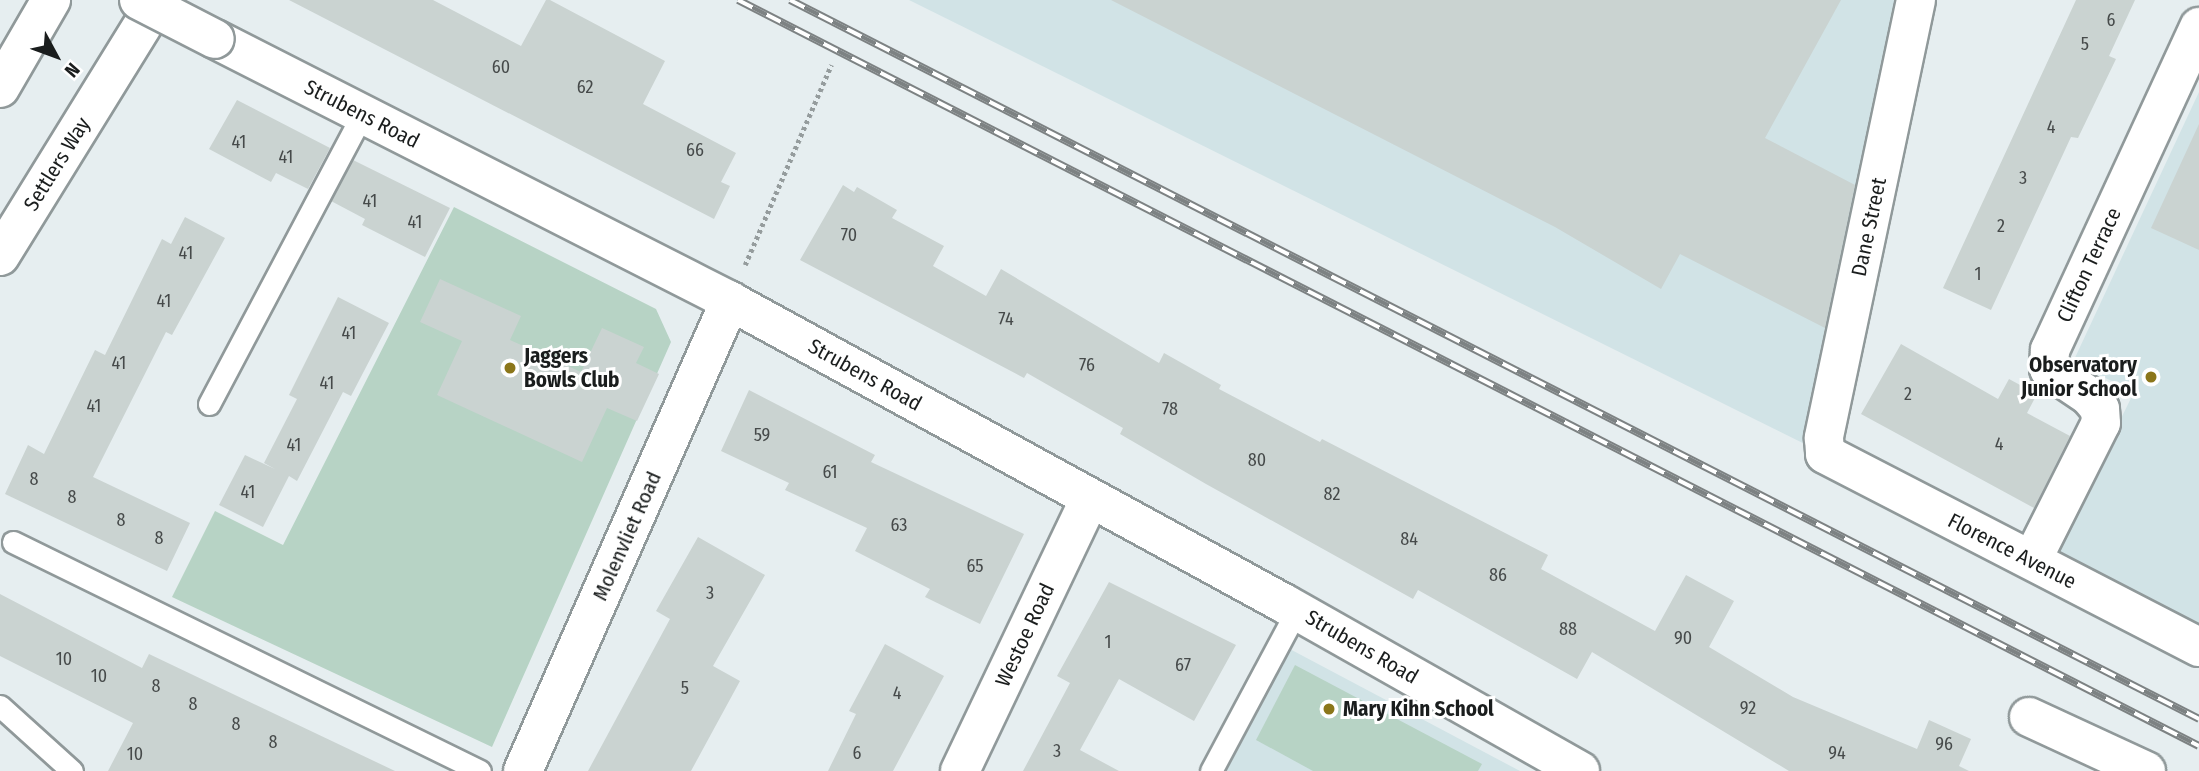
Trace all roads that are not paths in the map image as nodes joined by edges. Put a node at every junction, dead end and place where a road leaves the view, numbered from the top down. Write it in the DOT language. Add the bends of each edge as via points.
graph roads {
  1 [pos="51,0"];
  2 [pos="139,0"];
  3 [pos="158,0"];
  4 [pos="1916,0"];
  5 [pos="2199,27"];
  6 [pos="0,88"];
  7 [pos="362,115"];
  8 [pos="1,256"];
  9 [pos="730,302"];
  10 [pos="209,404"];
  11 [pos="1818,442"];
  12 [pos="1090,499"];
  13 [pos="13,542"];
  14 [pos="2032,560"];
  15 [pos="1297,610"];
  16 [pos="2199,647"];
  17 [pos="0,706"];
  18 [pos="2029,717"];
  19 [pos="72,771"];
  20 [pos="480,771"];
  21 [pos="523,771"];
  22 [pos="960,771"];
  23 [pos="1211,771"];
  24 [pos="1580,771"];
  25 [pos="2146,771"];
  1 -- 6 [label="main road"];
  2 -- 7 [label="main road, Strubens Road, bridge"];
  3 -- 8 [label="main road, Settlers Way"];
  4 -- 11 [label="main road, Dane Street"];
  5 -- 14 [label="main road, Clifton Terrace" via="2050,350 2049,369 2089,396 2100,409 2101,423"];
  7 -- 9 [label="main road, Strubens Road"];
  7 -- 10 [label="lane"];
  9 -- 12 [label="main road, Strubens Road"];
  9 -- 21 [label="main road, Molenvliet Road"];
  11 -- 14 [label="main road, Florence Avenue"];
  12 -- 15 [label="main road, Strubens Road"];
  12 -- 22 [label="main road, Westoe Road"];
  13 -- 20 [label="lane"];
  14 -- 16 [label="main road, Florence Avenue"];
  15 -- 23 [label="lane"];
  15 -- 24 [label="main road, Strubens Road"];
  17 -- 19 [label="lane"];
  18 -- 25 [label="main road"];
}
